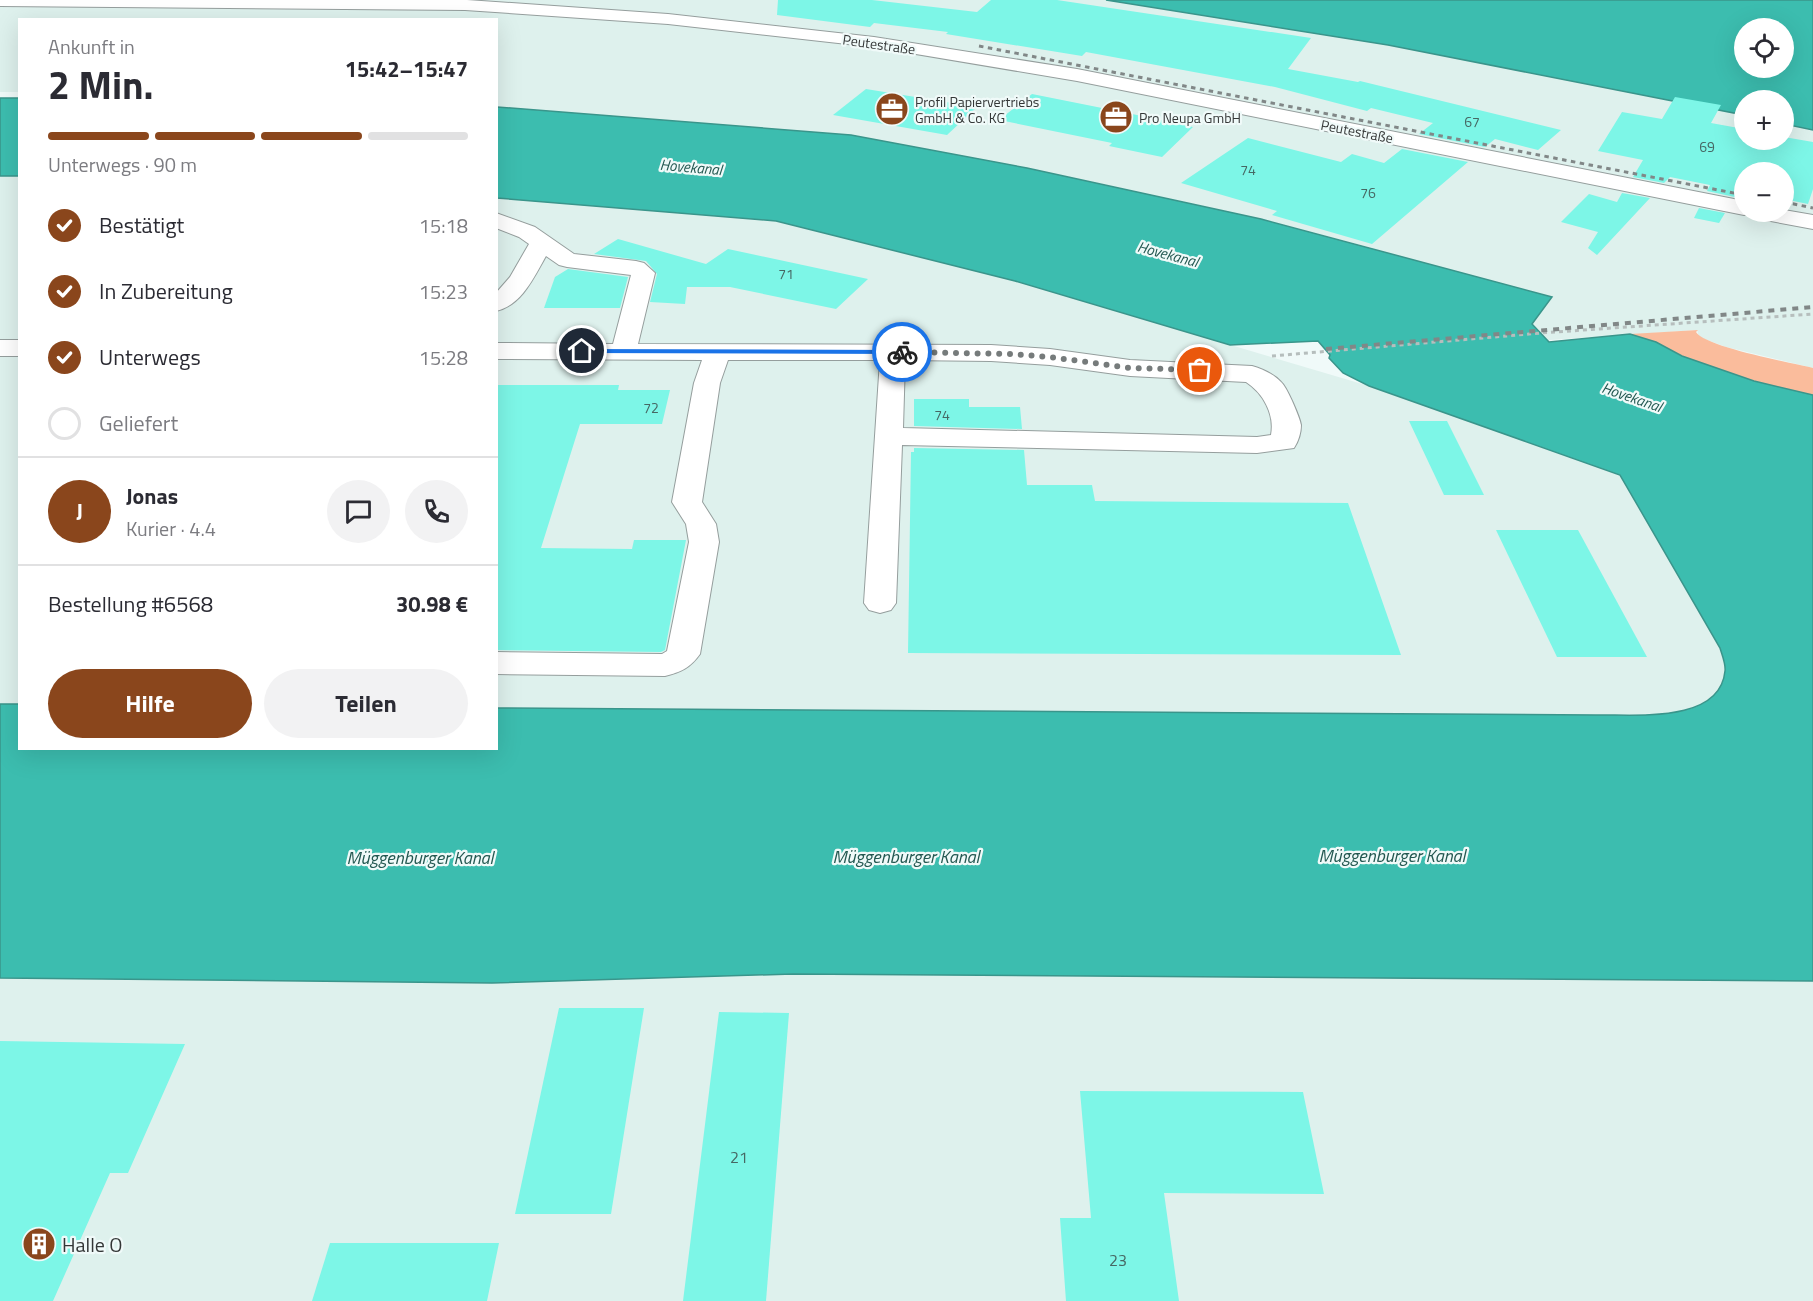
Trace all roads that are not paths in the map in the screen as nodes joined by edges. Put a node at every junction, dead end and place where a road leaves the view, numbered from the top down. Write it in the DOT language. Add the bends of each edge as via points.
graph roads {
  1 [pos="0,1"];
  2 [pos="1734,206"];
  3 [pos="1794,218"];
  4 [pos="498,221"];
  5 [pos="1813,222"];
  6 [pos="541,243"];
  7 [pos="498,303"];
  8 [pos="0,348"];
  9 [pos="18,348"];
  10 [pos="498,351"];
  11 [pos="624,351"];
  12 [pos="718,351"];
  13 [pos="894,352"];
  14 [pos="889,436"];
  15 [pos="880,603"];
  16 [pos="498,663"];
  1 -- 2 [label="street, Peutestraße" via="465,5 634,16 874,42 1077,75"];
  3 -- 5 [label="street"];
  4 -- 6 [label="street" via="527,232"];
  6 -- 7 [label="street" via="515,287"];
  6 -- 11 [label="street" via="567,260 636,268 643,273"];
  8 -- 9 [label="street"];
  10 -- 11 [label="street"];
  11 -- 12 [label="street"];
  12 -- 13 [label="street"];
  12 -- 16 [label="street" via="707,383 687,502 701,524 704,542 683,654 665,665"];
  13 -- 14 [label="street"];
  13 -- 14 [label="street" via="991,353 1130,368 1252,374 1272,387 1287,424 1284,442 1257,445"];
  14 -- 15 [label="street"];
}
